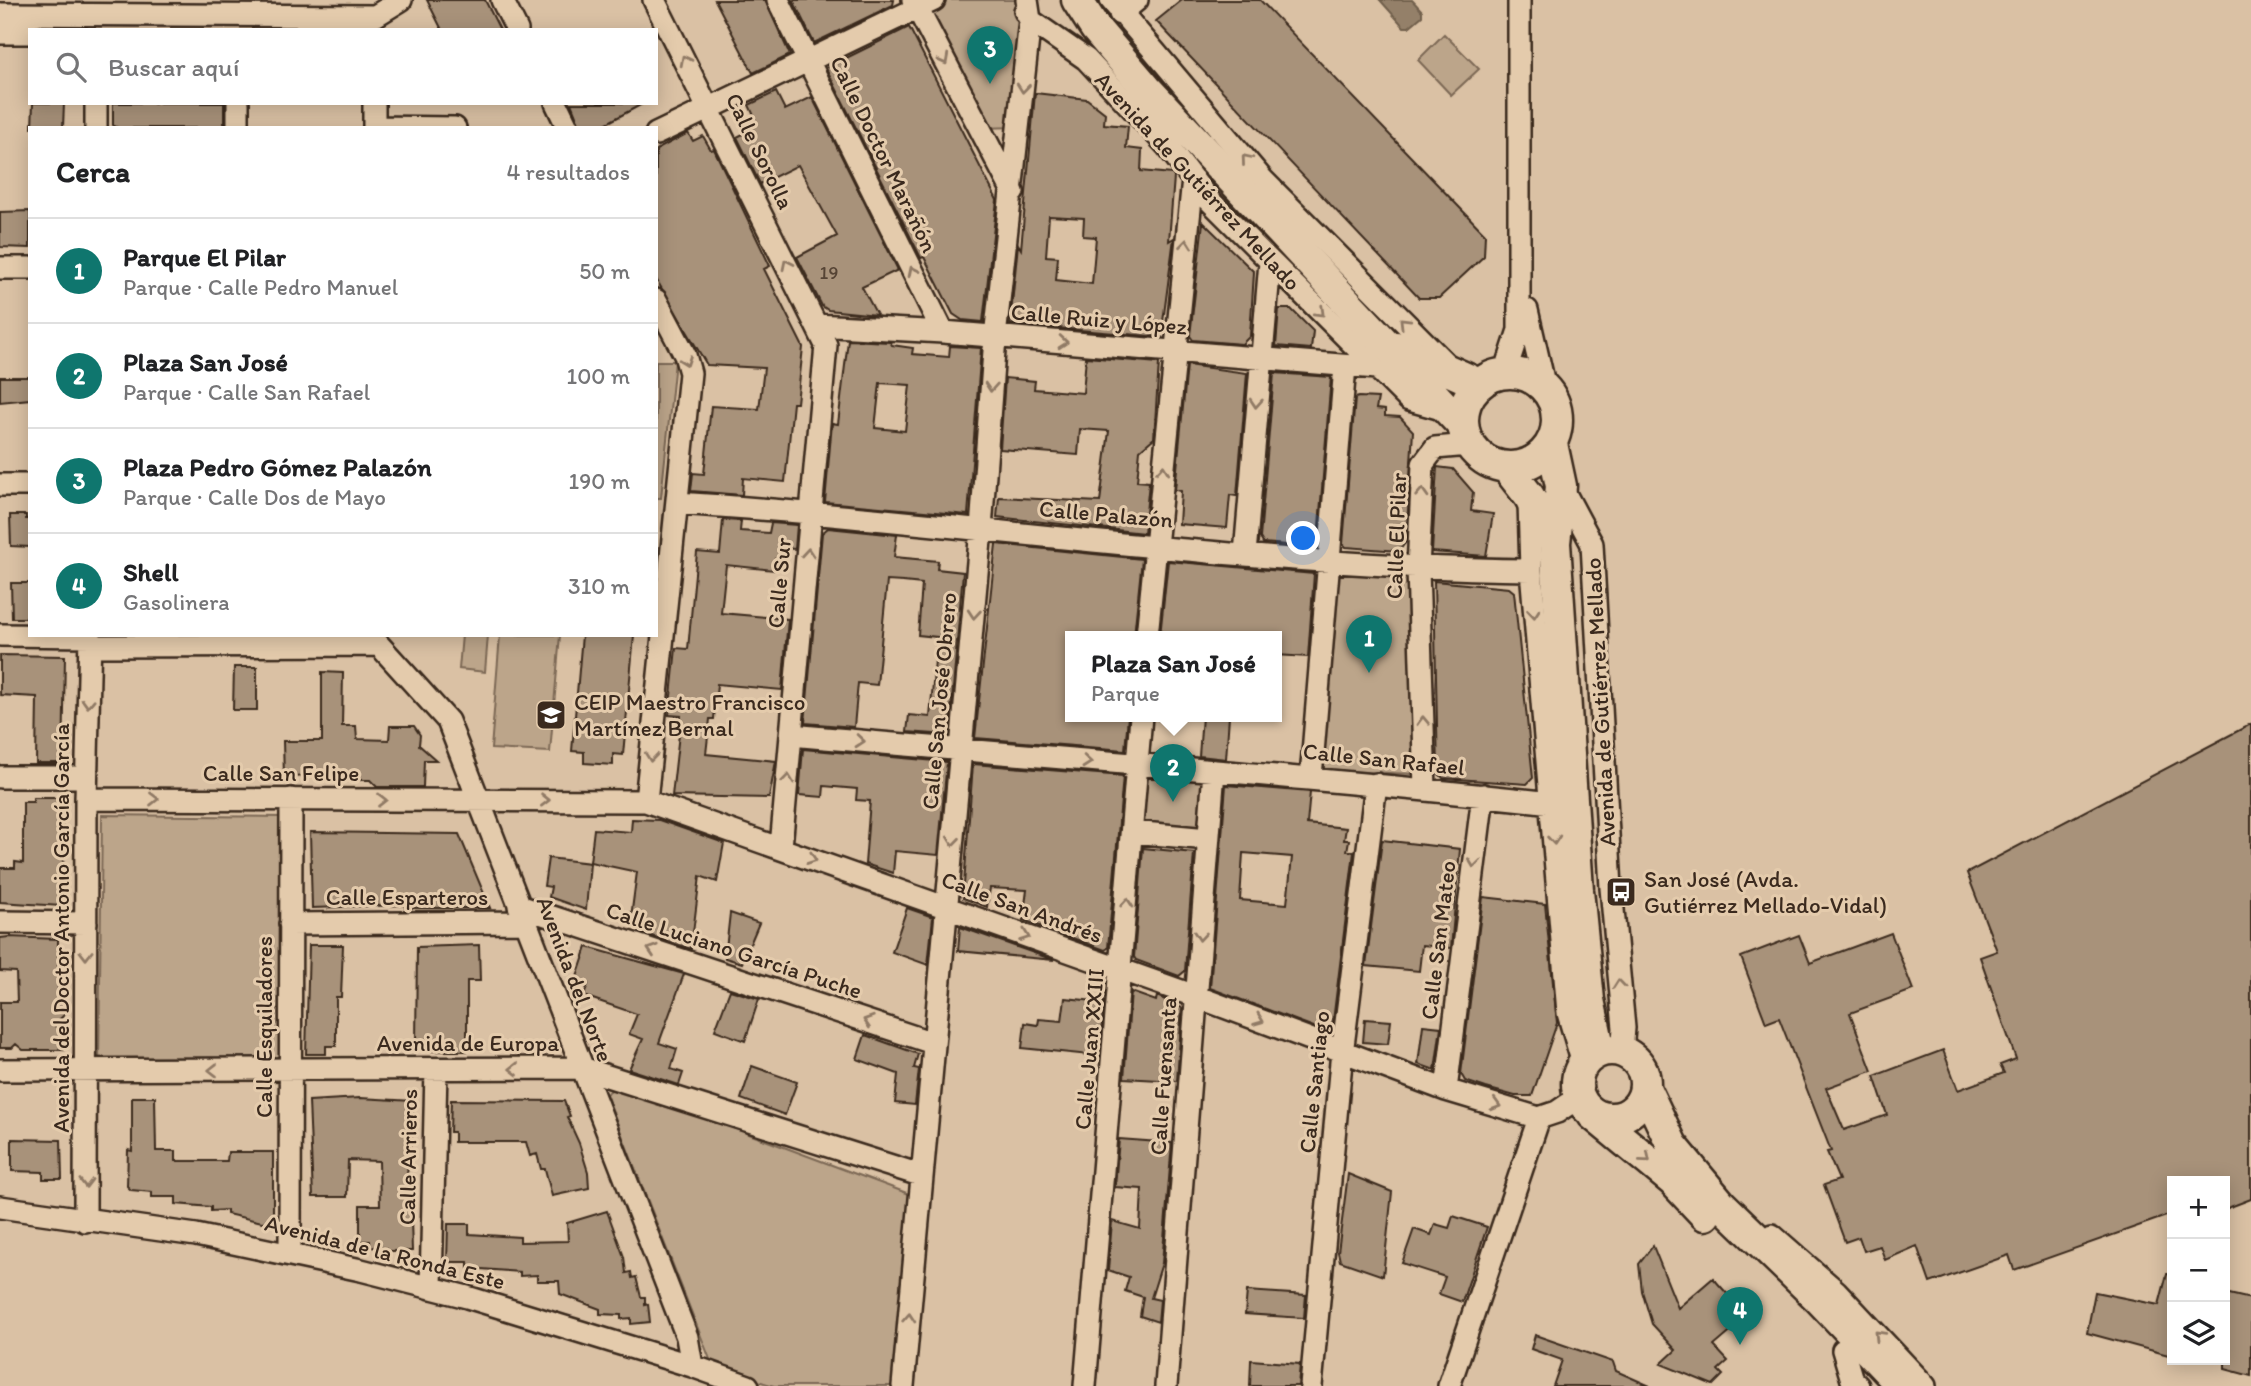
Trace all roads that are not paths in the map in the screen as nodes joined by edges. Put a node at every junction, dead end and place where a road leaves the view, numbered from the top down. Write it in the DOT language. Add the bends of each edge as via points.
graph roads {
  1 [pos="401,0"];
  2 [pos="502,0"];
  3 [pos="654,0"];
  4 [pos="778,0"];
  5 [pos="1019,0"];
  6 [pos="1077,0"];
  7 [pos="1137,0"];
  8 [pos="1519,0"];
  9 [pos="921,3"];
  10 [pos="1116,7"];
  11 [pos="1028,10"];
  12 [pos="0,14"];
  13 [pos="96,15"];
  14 [pos="239,15"];
  15 [pos="375,15"];
  16 [pos="516,28"];
  17 [pos="0,33"];
  18 [pos="28,33"];
  19 [pos="808,60"];
  20 [pos="96,105"];
  21 [pos="239,105"];
  22 [pos="374,105"];
  23 [pos="556,105"];
  24 [pos="709,107"];
  25 [pos="96,126"];
  26 [pos="238,126"];
  27 [pos="374,126"];
  28 [pos="567,126"];
  29 [pos="658,133"];
  30 [pos="1193,180"];
  31 [pos="1013,192"];
  32 [pos="1270,262"];
  33 [pos="0,268"];
  34 [pos="28,268"];
  35 [pos="1520,280"];
  36 [pos="658,304"];
  37 [pos="816,325"];
  38 [pos="943,332"];
  39 [pos="995,337"];
  40 [pos="1175,352"];
  41 [pos="1382,355"];
  42 [pos="1260,359"];
  43 [pos="1345,366"];
  44 [pos="1479,376"];
  45 [pos="1545,387"];
  46 [pos="1459,426"];
  47 [pos="1552,444"];
  48 [pos="1507,468"];
  49 [pos="0,485"];
  50 [pos="28,485"];
  51 [pos="1560,486"];
  52 [pos="1529,496"];
  53 [pos="677,503"];
  54 [pos="812,512"];
  55 [pos="981,529"];
  56 [pos="1555,543"];
  57 [pos="1154,545"];
  58 [pos="1245,554"];
  59 [pos="1329,562"];
  60 [pos="1418,569"];
  61 [pos="1531,570"];
  62 [pos="1147,631"];
  63 [pos="0,635"];
  64 [pos="28,636"];
  65 [pos="45,637"];
  66 [pos="372,638"];
  67 [pos="90,639"];
  68 [pos="1141,722"];
  69 [pos="792,735"];
  70 [pos="962,750"];
  71 [pos="1137,766"];
  72 [pos="1214,771"];
  73 [pos="0,777"];
  74 [pos="86,777"];
  75 [pos="1311,777"];
  76 [pos="1376,784"];
  77 [pos="1425,789"];
  78 [pos="1483,795"];
  79 [pos="86,799"];
  80 [pos="291,799"];
  81 [pos="477,800"];
  82 [pos="646,801"];
  83 [pos="1551,803"];
  84 [pos="1132,832"];
  85 [pos="1208,839"];
  86 [pos="781,847"];
  87 [pos="946,908"];
  88 [pos="522,914"];
  89 [pos="0,922"];
  90 [pos="86,923"];
  91 [pos="290,924"];
  92 [pos="1122,971"];
  93 [pos="1195,996"];
  94 [pos="933,1043"];
  95 [pos="1342,1052"];
  96 [pos="1602,1055"];
  97 [pos="582,1068"];
  98 [pos="436,1069"];
  99 [pos="0,1070"];
  100 [pos="290,1070"];
  101 [pos="86,1071"];
  102 [pos="1645,1088"];
  103 [pos="1446,1090"];
  104 [pos="1586,1106"];
  105 [pos="1539,1118"];
  106 [pos="1686,1163"];
  107 [pos="920,1175"];
  108 [pos="0,1207"];
  109 [pos="85,1220"];
  110 [pos="290,1254"];
  111 [pos="431,1288"];
  112 [pos="1843,1350"];
  113 [pos="692,1366"];
  114 [pos="748,1386"];
  115 [pos="904,1386"];
  116 [pos="1085,1386"];
  117 [pos="1166,1386"];
  118 [pos="1311,1386"];
  119 [pos="1449,1386"];
  120 [pos="1858,1386"];
  121 [pos="1876,1386"];
  122 [pos="1902,1386"];
  123 [pos="1925,1386"];
  1 -- 15 [label="street"];
  2 -- 16 [label="street"];
  24 -- 3 [label="street, Calle Sorolla, one-way"];
  4 -- 19 [label="street, Calle Doctor Marañón"];
  5 -- 11 [label="street, Avenida de Gutiérrez Mellado"];
  6 -- 41 [label="main road, Avenida de Gutiérrez Mellado" via="1147,89"];
  7 -- 10 [label="street"];
  8 -- 35 [label="street"];
  9 -- 19 [label="street"];
  9 -- 31 [label="street, one-way"];
  44 -- 10 [label="street, one-way" via="1263,180"];
  11 -- 30 [label="street, Avenida de Gutiérrez Mellado" via="1086,59"];
  11 -- 31 [label="street, Calle San José Obrero, one-way"];
  12 -- 13 [label="street"];
  13 -- 14 [label="street"];
  14 -- 15 [label="street"];
  17 -- 18 [label="street"];
  19 -- 24 [label="street"];
  38 -- 19 [label="street, Calle Doctor Marañón, one-way"];
  20 -- 25 [label="street"];
  21 -- 26 [label="street"];
  22 -- 27 [label="street"];
  23 -- 28 [label="street"];
  24 -- 29 [label="street"];
  37 -- 24 [label="street, Calle Sorolla, one-way"];
  30 -- 32 [label="street, Avenida de Gutiérrez Mellado"];
  40 -- 30 [label="street, one-way"];
  31 -- 39 [label="street, Calle San José Obrero"];
  32 -- 41 [label="street, Avenida de Gutiérrez Mellado, one-way"];
  32 -- 42 [label="street"];
  33 -- 34 [label="street"];
  35 -- 44 [label="street" via="1519,330"];
  35 -- 45 [label="street"];
  36 -- 53 [label="street, one-way" via="690,373"];
  37 -- 38 [label="street, Calle Ruiz y López"];
  37 -- 54 [label="street, Calle Sur" via="826,345"];
  38 -- 39 [label="street, Calle Ruiz y López"];
  39 -- 40 [label="street, Calle Ruiz y López, one-way"];
  39 -- 55 [label="street, Calle San José Obrero, one-way"];
  40 -- 42 [label="street, Calle Ruiz y López"];
  57 -- 40 [label="street, one-way"];
  41 -- 43 [label="street, Calle Ruiz y López"];
  41 -- 44 [label="main road, Avenida de Gutiérrez Mellado"];
  41 -- 46 [label="main road, Avenida de Gutiérrez Mellado"];
  42 -- 43 [label="street, Calle Ruiz y López"];
  42 -- 58 [label="street, one-way"];
  43 -- 59 [label="street"];
  44 -- 45 [label="main road" via="1527,376"];
  44 -- 46 [label="main road"];
  45 -- 47 [label="main road" via="1556,409"];
  46 -- 48 [label="main road" via="1485,461"];
  60 -- 46 [label="street, Calle El Pilar, one-way" via="1423,464"];
  47 -- 48 [label="main road" via="1526,466"];
  47 -- 51 [label="main road, Avenida de Gutiérrez Mellado"];
  48 -- 52 [label="main road"];
  49 -- 50 [label="street"];
  51 -- 56 [label="main road, Avenida de Gutiérrez Mellado"];
  96 -- 51 [label="street, Avenida de Gutiérrez Mellado, one-way" via="1624,1028 1611,888 1592,544"];
  52 -- 56 [label="main road"];
  52 -- 61 [label="street"];
  53 -- 54 [label="street, Calle Palazón"];
  53 -- 82 [label="street, one-way"];
  54 -- 55 [label="street, Calle Palazón"];
  69 -- 54 [label="street, Calle Sur, one-way"];
  55 -- 57 [label="street, Calle Palazón"];
  55 -- 70 [label="street, Calle San José Obrero, one-way"];
  56 -- 96 [label="main road, Avenida de Gutiérrez Mellado" via="1578,890 1589,1000"];
  57 -- 58 [label="street, Calle Palazón"];
  57 -- 62 [label="street"];
  58 -- 59 [label="street, Calle Palazón"];
  59 -- 60 [label="street, Calle Palazón"];
  59 -- 75 [label="street"];
  60 -- 61 [label="street, Calle Palazón"];
  77 -- 60 [label="street, Calle El Pilar, one-way"];
  61 -- 83 [label="street, one-way"];
  63 -- 64 [label="street"];
  65 -- 67 [label="street"];
  66 -- 67 [label="street"];
  66 -- 81 [label="street, Avenida del Norte" via="448,721"];
  67 -- 74 [label="street, Avenida del Doctor Antonio García García, one-way"];
  68 -- 71 [label="street, Calle Juan XXIII"];
  69 -- 70 [label="street, Calle San Rafael, one-way"];
  86 -- 69 [label="street, Calle Sur, one-way"];
  70 -- 71 [label="street, Calle San Rafael, one-way"];
  70 -- 87 [label="street, Calle San José Obrero, one-way"];
  71 -- 72 [label="street, Calle San Rafael"];
  71 -- 84 [label="street, Calle Juan XXIII"];
  72 -- 75 [label="street, Calle San Rafael"];
  72 -- 85 [label="street, Calle Fuensanta"];
  73 -- 74 [label="street"];
  74 -- 79 [label="street, Avenida del Doctor Antonio García García"];
  75 -- 76 [label="street, Calle San Rafael"];
  76 -- 77 [label="street, Calle San Rafael"];
  76 -- 95 [label="street, Calle Santiago"];
  77 -- 78 [label="street, Calle San Rafael"];
  78 -- 83 [label="street, Calle San Rafael"];
  78 -- 103 [label="street, Calle San Mateo, one-way"];
  79 -- 80 [label="street, Calle San Felipe, one-way"];
  79 -- 90 [label="street, Avenida del Doctor Antonio García García"];
  80 -- 81 [label="street, Calle San Felipe, one-way"];
  80 -- 91 [label="street, Calle Esquiladores"];
  81 -- 82 [label="street, Calle San Andrés, one-way"];
  81 -- 88 [label="street, Avenida del Norte"];
  82 -- 86 [label="street, Calle San Andrés"];
  83 -- 96 [label="street, one-way" via="1568,1013"];
  84 -- 85 [label="street"];
  92 -- 84 [label="street, Calle Juan XXIII, one-way"];
  85 -- 93 [label="street, Calle Fuensanta, one-way"];
  86 -- 87 [label="street, Calle San Andrés, one-way"];
  87 -- 92 [label="street, Calle San Andrés, one-way"];
  87 -- 94 [label="street, Calle San José Obrero"];
  88 -- 91 [label="street, Calle Esparteros"];
  94 -- 88 [label="street, Calle Luciano García Puche, one-way"];
  88 -- 97 [label="street, Avenida del Norte"];
  89 -- 90 [label="street"];
  90 -- 101 [label="street, Avenida del Doctor Antonio García García, one-way"];
  91 -- 100 [label="street, Calle Esquiladores"];
  92 -- 93 [label="street, Calle San Andrés"];
  92 -- 116 [label="street, Calle Juan XXIII"];
  93 -- 95 [label="street, Calle San Andrés, one-way"];
  93 -- 117 [label="street, Calle Fuensanta"];
  94 -- 107 [label="street, Calle San José Obrero"];
  95 -- 103 [label="street, Calle San Andrés"];
  95 -- 118 [label="street, Calle Santiago"];
  96 -- 102 [label="main road" via="1640,1065"];
  96 -- 104 [label="main road" via="1576,1086"];
  97 -- 98 [label="street, Avenida de Europa, one-way"];
  97 -- 107 [label="street, Avenida de Europa"];
  97 -- 113 [label="street, Avenida del Norte" via="687,1337"];
  98 -- 100 [label="street, Avenida de Europa"];
  98 -- 111 [label="street, Calle Arrieros"];
  99 -- 101 [label="street, Avenida de Europa"];
  100 -- 101 [label="street, Avenida de Europa, one-way"];
  100 -- 110 [label="street, Calle Esquiladores"];
  101 -- 109 [label="street, Avenida del Doctor Antonio García García, one-way"];
  102 -- 104 [label="main road" via="1636,1108 1616,1119"];
  102 -- 106 [label="main road" via="1672,1145"];
  103 -- 105 [label="street, Calle San Andrés, one-way"];
  104 -- 105 [label="street"];
  104 -- 112 [label="main road, one-way" via="1673,1181"];
  105 -- 119 [label="street"];
  106 -- 122 [label="main road"];
  123 -- 106 [label="street, one-way" via="1836,1291 1723,1186"];
  115 -- 107 [label="street, Calle San José Obrero, one-way"];
  108 -- 109 [label="street, Avenida de la Ronda Este"];
  109 -- 110 [label="street, Avenida de la Ronda Este"];
  110 -- 111 [label="street, Avenida de la Ronda Este"];
  111 -- 113 [label="street, Avenida de la Ronda Este"];
  112 -- 120 [label="street"];
  112 -- 121 [label="main road"];
  113 -- 114 [label="street, Avenida de la Ronda Este"];
}
